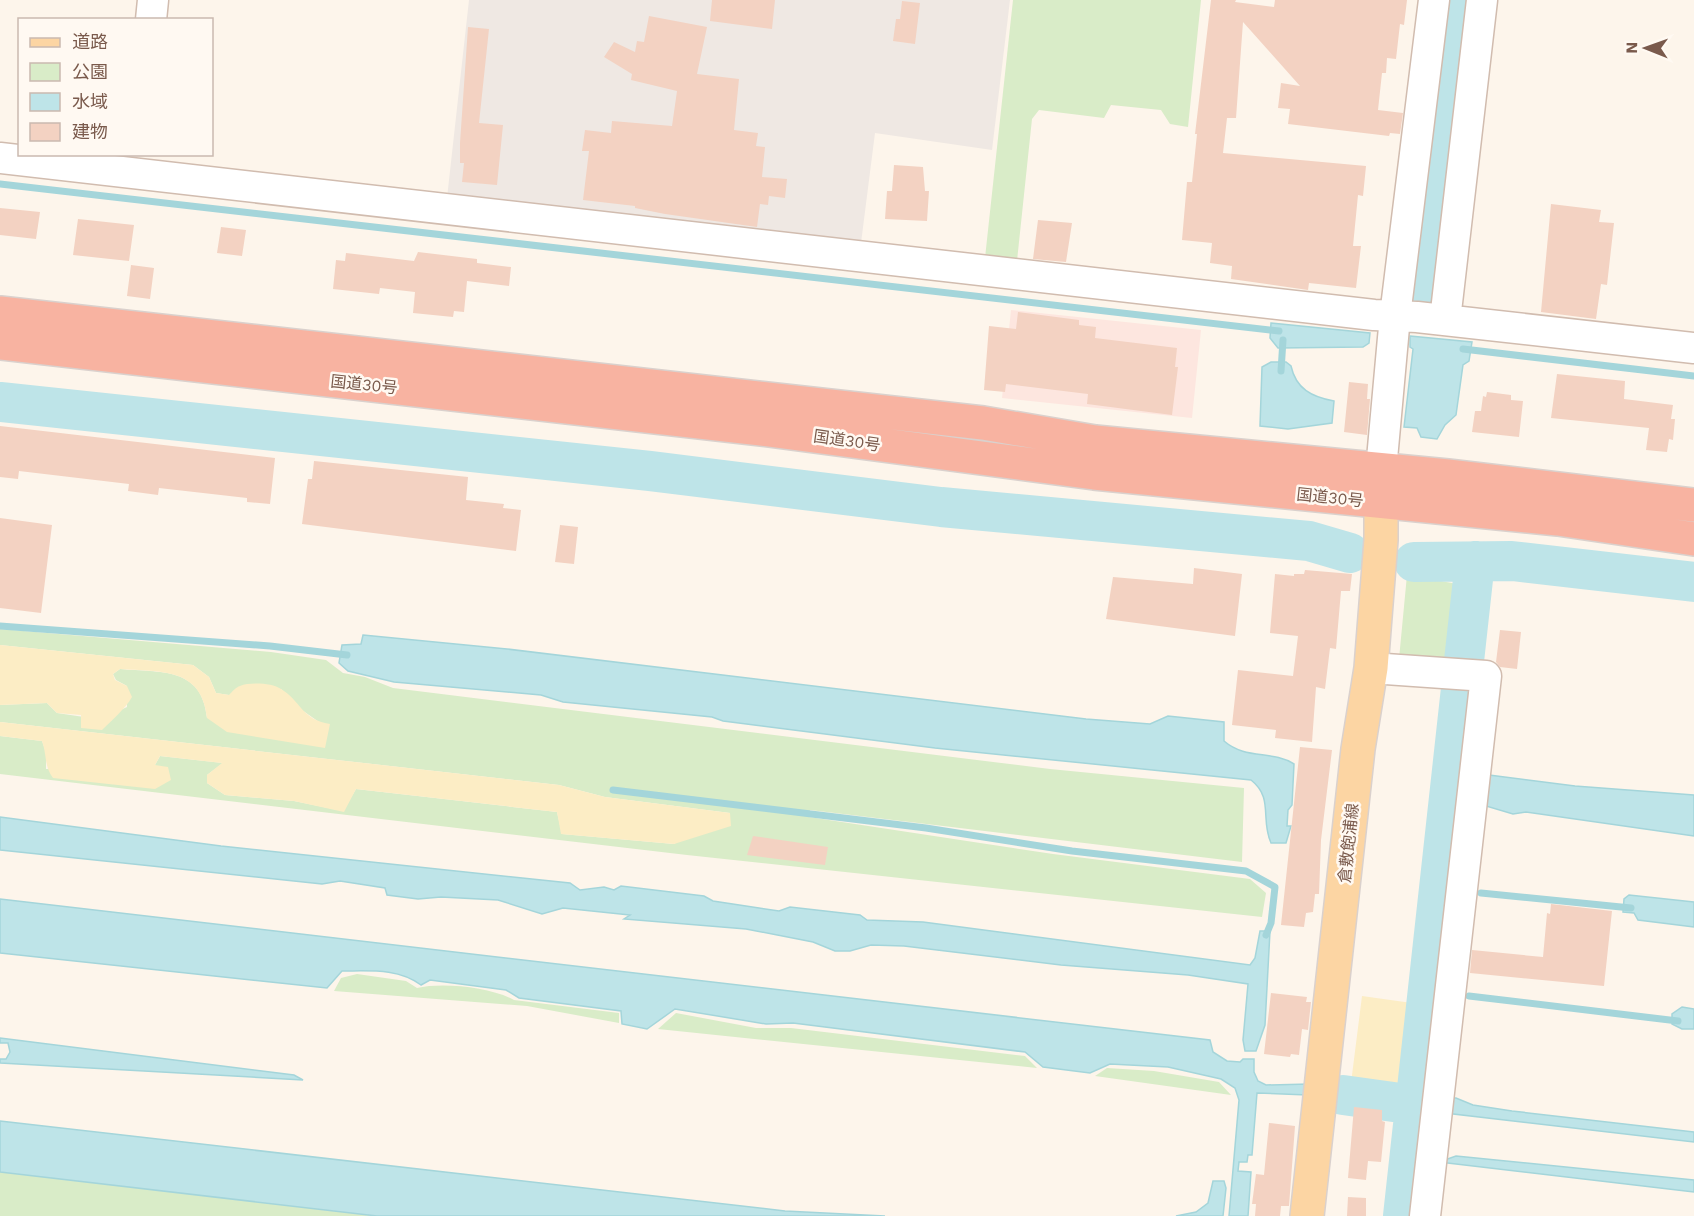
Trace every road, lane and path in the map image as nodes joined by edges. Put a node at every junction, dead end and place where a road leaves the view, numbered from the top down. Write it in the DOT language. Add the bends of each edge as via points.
graph roads {
  1 [pos="153,0"];
  2 [pos="1434,0"];
  3 [pos="1482,0"];
  4 [pos="151,18"];
  5 [pos="0,158"];
  6 [pos="128,164"];
  7 [pos="0,313"];
  8 [pos="1395,316"];
  9 [pos="1445,320"];
  10 [pos="0,343"];
  11 [pos="1694,348"];
  12 [pos="1381,470"];
  13 [pos="1382,503"];
  14 [pos="1694,505"];
  15 [pos="1694,539"];
  16 [pos="1371,668"];
  17 [pos="1307,1216"];
  18 [pos="1425,1216"];
  1 -- 4 [label="street"];
  2 -- 8 [label="street"];
  3 -- 9 [label="street"];
  5 -- 6 [label="street"];
  6 -- 8 [label="street"];
  7 -- 12 [label="highway, 国道30号" via="983,423 1095,442"];
  8 -- 9 [label="street"];
  8 -- 12 [label="street"];
  9 -- 11 [label="street"];
  10 -- 13 [label="highway, 国道30号" via="770,430 1094,473"];
  12 -- 13 [label="main road, 倉敷飽浦線"];
  12 -- 14 [label="highway, 国道30号"];
  13 -- 15 [label="highway, 国道30号" via="1558,519"];
  13 -- 16 [label="main road, 倉敷飽浦線"];
  16 -- 17 [label="main road, 倉敷飽浦線" via="1358,749"];
  16 -- 18 [label="street" via="1486,676"];
}
